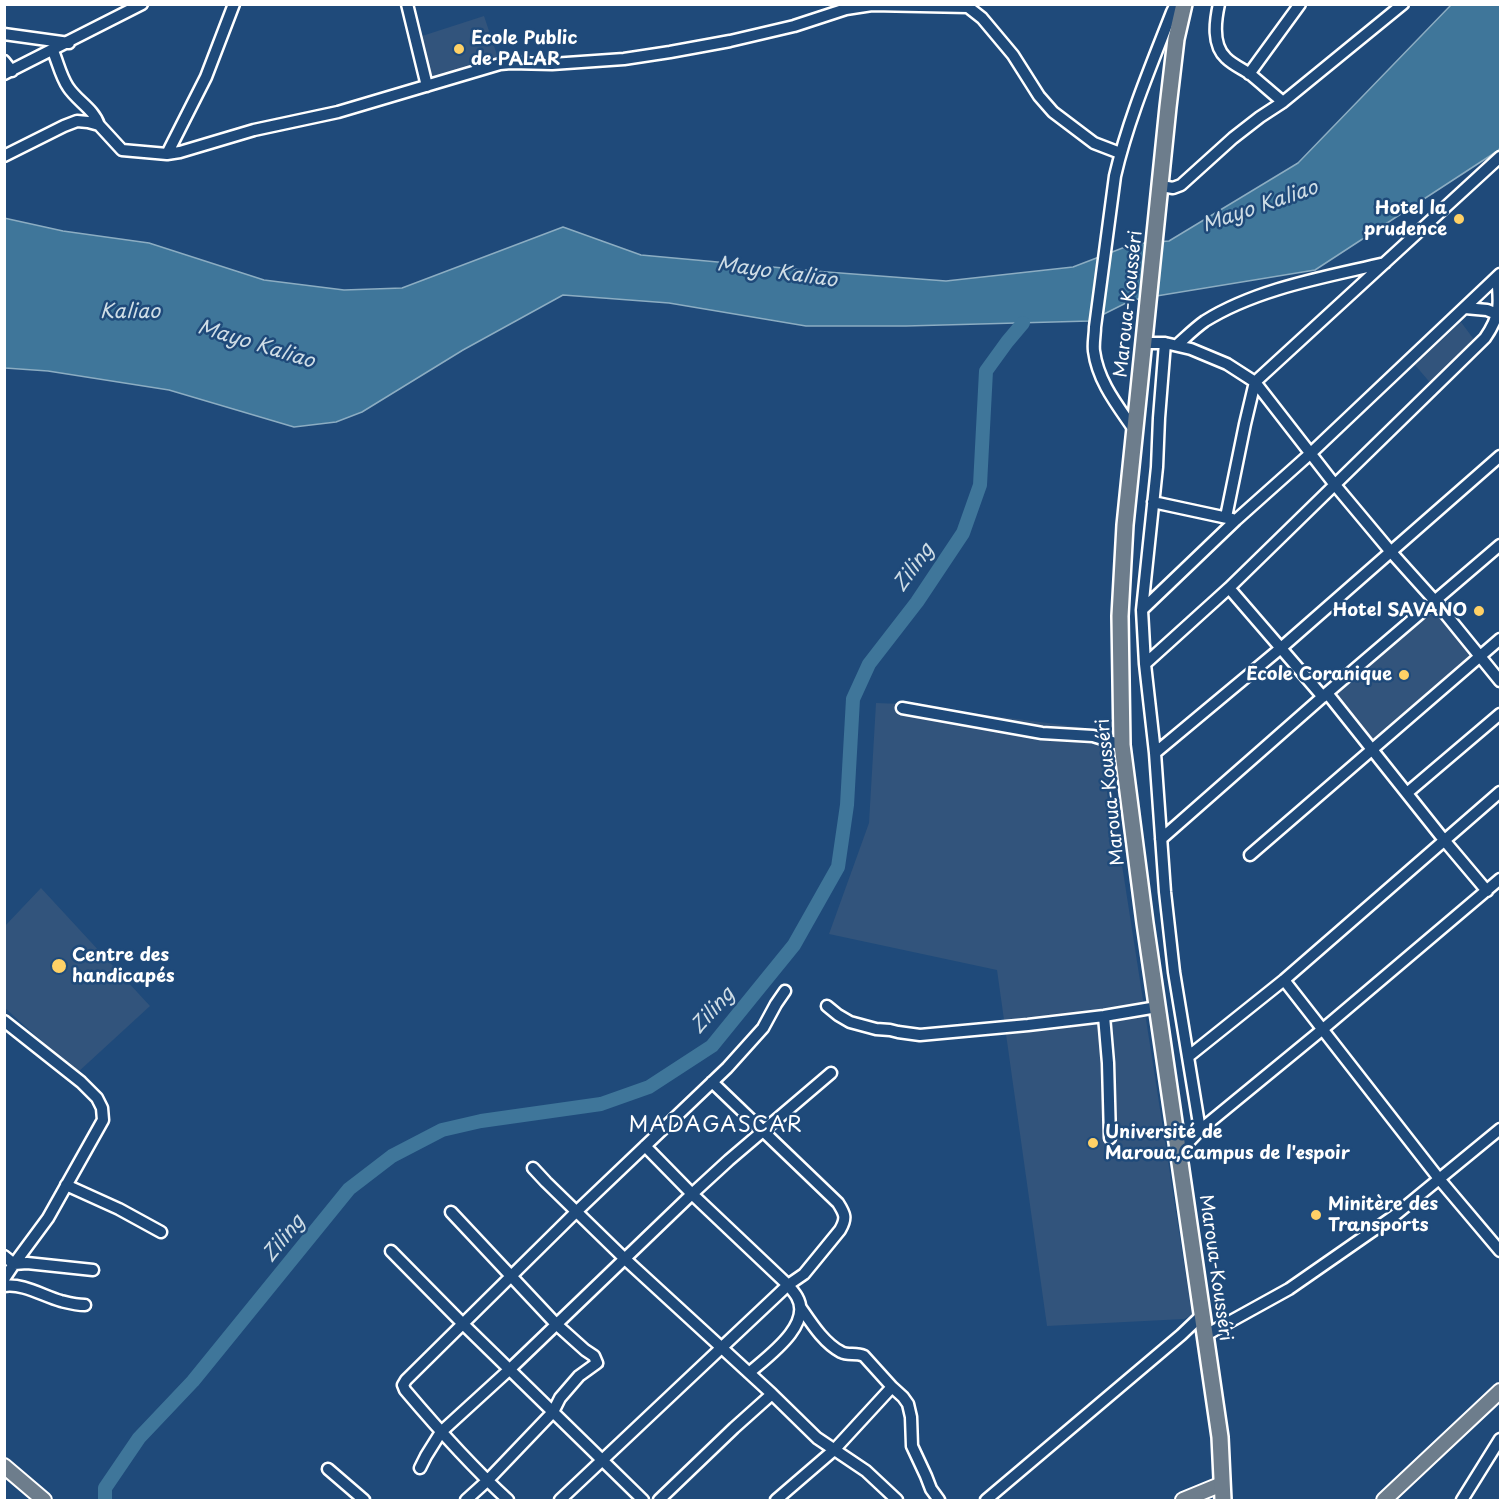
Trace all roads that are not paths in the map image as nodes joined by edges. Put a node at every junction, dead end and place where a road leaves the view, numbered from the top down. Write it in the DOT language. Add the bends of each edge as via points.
graph roads {
  1 [pos="142,4"];
  2 [pos="234,4"];
  3 [pos="407,4"];
  4 [pos="1176,4"];
  5 [pos="1184,4"];
  6 [pos="1219,4"];
  7 [pos="1300,4"];
  8 [pos="892,5"];
  9 [pos="1403,5"];
  10 [pos="972,6"];
  11 [pos="4,34"];
  12 [pos="69,43"];
  13 [pos="53,51"];
  14 [pos="4,61"];
  15 [pos="8,73"];
  16 [pos="1249,74"];
  17 [pos="427,86"];
  18 [pos="1283,102"];
  19 [pos="99,125"];
  20 [pos="1120,153"];
  21 [pos="167,154"];
  22 [pos="4,156"];
  23 [pos="1499,162"];
  24 [pos="1161,186"];
  25 [pos="1386,262"];
  26 [pos="1499,275"];
  27 [pos="1465,308"];
  28 [pos="1497,314"];
  29 [pos="1144,343"];
  30 [pos="1165,343"];
  31 [pos="1177,345"];
  32 [pos="1255,382"];
  33 [pos="1136,432"];
  34 [pos="1311,453"];
  35 [pos="1500,456"];
  36 [pos="1335,485"];
  37 [pos="1153,502"];
  38 [pos="1231,519"];
  39 [pos="1500,545"];
  40 [pos="1391,552"];
  41 [pos="1229,588"];
  42 [pos="1435,601"];
  43 [pos="1142,610"];
  44 [pos="1500,639"];
  45 [pos="1281,648"];
  46 [pos="1481,656"];
  47 [pos="1145,664"];
  48 [pos="1500,681"];
  49 [pos="1325,695"];
  50 [pos="902,708"];
  51 [pos="1500,714"];
  52 [pos="1122,745"];
  53 [pos="1373,750"];
  54 [pos="1155,753"];
  55 [pos="1500,792"];
  56 [pos="1407,793"];
  57 [pos="1161,839"];
  58 [pos="1444,840"];
  59 [pos="1250,855"];
  60 [pos="1500,879"];
  61 [pos="1487,891"];
  62 [pos="1284,980"];
  63 [pos="785,991"];
  64 [pos="827,1006"];
  65 [pos="1157,1007"];
  66 [pos="1104,1016"];
  67 [pos="4,1021"];
  68 [pos="1323,1029"];
  69 [pos="1188,1056"];
  70 [pos="831,1073"];
  71 [pos="712,1082"];
  72 [pos="1500,1129"];
  73 [pos="1200,1131"];
  74 [pos="762,1132"];
  75 [pos="1110,1138"];
  76 [pos="645,1146"];
  77 [pos="1179,1152"];
  78 [pos="534,1168"];
  79 [pos="1440,1180"];
  80 [pos="66,1185"];
  81 [pos="692,1194"];
  82 [pos="451,1212"];
  83 [pos="576,1212"];
  84 [pos="161,1232"];
  85 [pos="391,1251"];
  86 [pos="1500,1251"];
  87 [pos="4,1256"];
  88 [pos="625,1259"];
  89 [pos="14,1264"];
  90 [pos="93,1270"];
  91 [pos="512,1277"];
  92 [pos="4,1279"];
  93 [pos="788,1285"];
  94 [pos="4,1286"];
  95 [pos="85,1305"];
  96 [pos="801,1308"];
  97 [pos="1202,1315"];
  98 [pos="463,1324"];
  99 [pos="556,1324"];
  100 [pos="1204,1336"];
  101 [pos="722,1347"];
  102 [pos="510,1369"];
  103 [pos="749,1373"];
  104 [pos="892,1387"];
  105 [pos="1500,1391"];
  106 [pos="772,1394"];
  107 [pos="553,1412"];
  108 [pos="441,1432"];
  109 [pos="1500,1439"];
  110 [pos="834,1450"];
  111 [pos="602,1462"];
  112 [pos="4,1466"];
  113 [pos="328,1468"];
  114 [pos="420,1468"];
  115 [pos="487,1481"];
  116 [pos="1222,1484"];
  117 [pos="31,1495"];
  118 [pos="44,1500"];
  119 [pos="364,1500"];
  120 [pos="466,1500"];
  121 [pos="508,1500"];
  122 [pos="560,1500"];
  123 [pos="643,1500"];
  124 [pos="660,1500"];
  125 [pos="776,1500"];
  126 [pos="897,1500"];
  127 [pos="939,1500"];
  128 [pos="986,1500"];
  129 [pos="1183,1500"];
  130 [pos="1223,1500"];
  131 [pos="1384,1500"];
  132 [pos="1462,1500"];
  1 -- 12 [label="street"];
  2 -- 21 [label="street" via="206,77"];
  3 -- 17 [label="street"];
  4 -- 20 [label="street"];
  5 -- 24 [label="highway, Maroua-Kousséri" via="1176,39"];
  6 -- 16 [label="street" via="1215,26 1219,50"];
  7 -- 16 [label="street"];
  8 -- 10 [label="street"];
  8 -- 17 [label="street" via="846,9 730,42 624,59 500,64"];
  9 -- 18 [label="street"];
  10 -- 20 [label="street" via="1053,112 1094,143"];
  11 -- 12 [label="street"];
  12 -- 13 [label="street"];
  13 -- 15 [label="street"];
  13 -- 19 [label="street" via="69,90 92,112"];
  14 -- 15 [label="street"];
  16 -- 18 [label="street"];
  17 -- 21 [label="street"];
  18 -- 24 [label="street" via="1233,138 1181,185"];
  19 -- 21 [label="street" via="122,150"];
  19 -- 22 [label="street" via="77,121"];
  20 -- 33 [label="street" via="1094,351 1108,392"];
  23 -- 25 [label="street"];
  24 -- 29 [label="highway, Maroua-Kousséri"];
  25 -- 31 [label="street" via="1277,288 1204,322"];
  25 -- 32 [label="street"];
  26 -- 27 [label="street"];
  26 -- 28 [label="street"];
  27 -- 28 [label="street"];
  27 -- 34 [label="street"];
  28 -- 36 [label="street" via="1485,338"];
  29 -- 30 [label="street"];
  29 -- 33 [label="highway, Maroua-Kousséri"];
  30 -- 31 [label="street"];
  30 -- 37 [label="street"];
  31 -- 32 [label="street" via="1227,364"];
  32 -- 34 [label="street"];
  32 -- 38 [label="street"];
  33 -- 52 [label="highway, Maroua-Kousséri" via="1120,616"];
  34 -- 36 [label="street"];
  34 -- 38 [label="street"];
  35 -- 40 [label="street"];
  36 -- 40 [label="street"];
  36 -- 41 [label="street"];
  37 -- 38 [label="street"];
  37 -- 43 [label="street"];
  38 -- 43 [label="street"];
  39 -- 42 [label="street"];
  40 -- 42 [label="street"];
  40 -- 45 [label="street"];
  41 -- 45 [label="street"];
  41 -- 47 [label="street"];
  42 -- 46 [label="street"];
  42 -- 49 [label="street"];
  43 -- 47 [label="street"];
  44 -- 46 [label="street"];
  45 -- 49 [label="street"];
  45 -- 54 [label="street"];
  46 -- 48 [label="street"];
  46 -- 53 [label="street"];
  47 -- 54 [label="street"];
  49 -- 53 [label="street"];
  49 -- 57 [label="street"];
  50 -- 52 [label="street" via="1042,733 1093,736"];
  51 -- 56 [label="street"];
  52 -- 65 [label="highway, Maroua-Kousséri"];
  53 -- 56 [label="street"];
  53 -- 59 [label="street"];
  54 -- 57 [label="street"];
  55 -- 58 [label="street"];
  56 -- 58 [label="street"];
  57 -- 69 [label="street" via="1174,972"];
  58 -- 61 [label="street"];
  58 -- 62 [label="street"];
  60 -- 61 [label="street"];
  61 -- 68 [label="street"];
  62 -- 68 [label="street"];
  62 -- 69 [label="street"];
  63 -- 71 [label="street" via="763,1028"];
  64 -- 66 [label="street" via="850,1022 920,1035"];
  65 -- 66 [label="street"];
  65 -- 77 [label="highway, Maroua-Kousséri"];
  66 -- 75 [label="street"];
  67 -- 80 [label="street" via="81,1082 102,1108 103,1120"];
  68 -- 73 [label="street"];
  68 -- 79 [label="street"];
  69 -- 73 [label="street"];
  70 -- 74 [label="street"];
  71 -- 74 [label="street"];
  71 -- 76 [label="street"];
  72 -- 79 [label="street"];
  73 -- 77 [label="street"];
  74 -- 81 [label="street"];
  74 -- 93 [label="street" via="844,1213 840,1230 804,1274"];
  76 -- 81 [label="street"];
  76 -- 83 [label="street"];
  77 -- 97 [label="highway, Maroua-Kousséri"];
  78 -- 83 [label="street"];
  79 -- 86 [label="street"];
  79 -- 100 [label="street" via="1289,1289"];
  80 -- 84 [label="street"];
  80 -- 89 [label="street" via="48,1218"];
  81 -- 88 [label="street"];
  81 -- 93 [label="street"];
  82 -- 91 [label="street"];
  83 -- 88 [label="street"];
  83 -- 91 [label="street"];
  85 -- 98 [label="street"];
  87 -- 89 [label="street"];
  88 -- 99 [label="street"];
  88 -- 101 [label="street"];
  89 -- 90 [label="street"];
  89 -- 92 [label="street"];
  91 -- 98 [label="street"];
  91 -- 99 [label="street"];
  93 -- 96 [label="street"];
  93 -- 101 [label="street"];
  94 -- 95 [label="street"];
  96 -- 103 [label="street" via="790,1335"];
  96 -- 104 [label="street" via="831,1345 843,1354 864,1356"];
  97 -- 100 [label="highway, Maroua-Kousséri"];
  97 -- 128 [label="street"];
  98 -- 102 [label="street"];
  98 -- 108 [label="street" via="403,1385"];
  99 -- 102 [label="street"];
  99 -- 107 [label="street" via="594,1356 597,1363 579,1376"];
  100 -- 116 [label="highway, Maroua-Kousséri" via="1220,1437"];
  101 -- 103 [label="street"];
  101 -- 111 [label="street"];
  102 -- 107 [label="street"];
  102 -- 108 [label="street"];
  103 -- 106 [label="street"];
  104 -- 110 [label="street"];
  104 -- 127 [label="street" via="908,1404 912,1446"];
  105 -- 131 [label="main road"];
  106 -- 110 [label="street"];
  106 -- 124 [label="street"];
  107 -- 111 [label="street"];
  107 -- 115 [label="street"];
  108 -- 114 [label="street"];
  108 -- 115 [label="street"];
  109 -- 132 [label="street"];
  110 -- 125 [label="street"];
  110 -- 126 [label="street" via="866,1471"];
  111 -- 122 [label="street"];
  111 -- 123 [label="street"];
  112 -- 117 [label="main road"];
  113 -- 119 [label="street"];
  115 -- 120 [label="street"];
  115 -- 121 [label="street"];
  116 -- 129 [label="main road"];
  116 -- 130 [label="highway, Maroua-Kousséri"];
  117 -- 118 [label="main road"];
}
